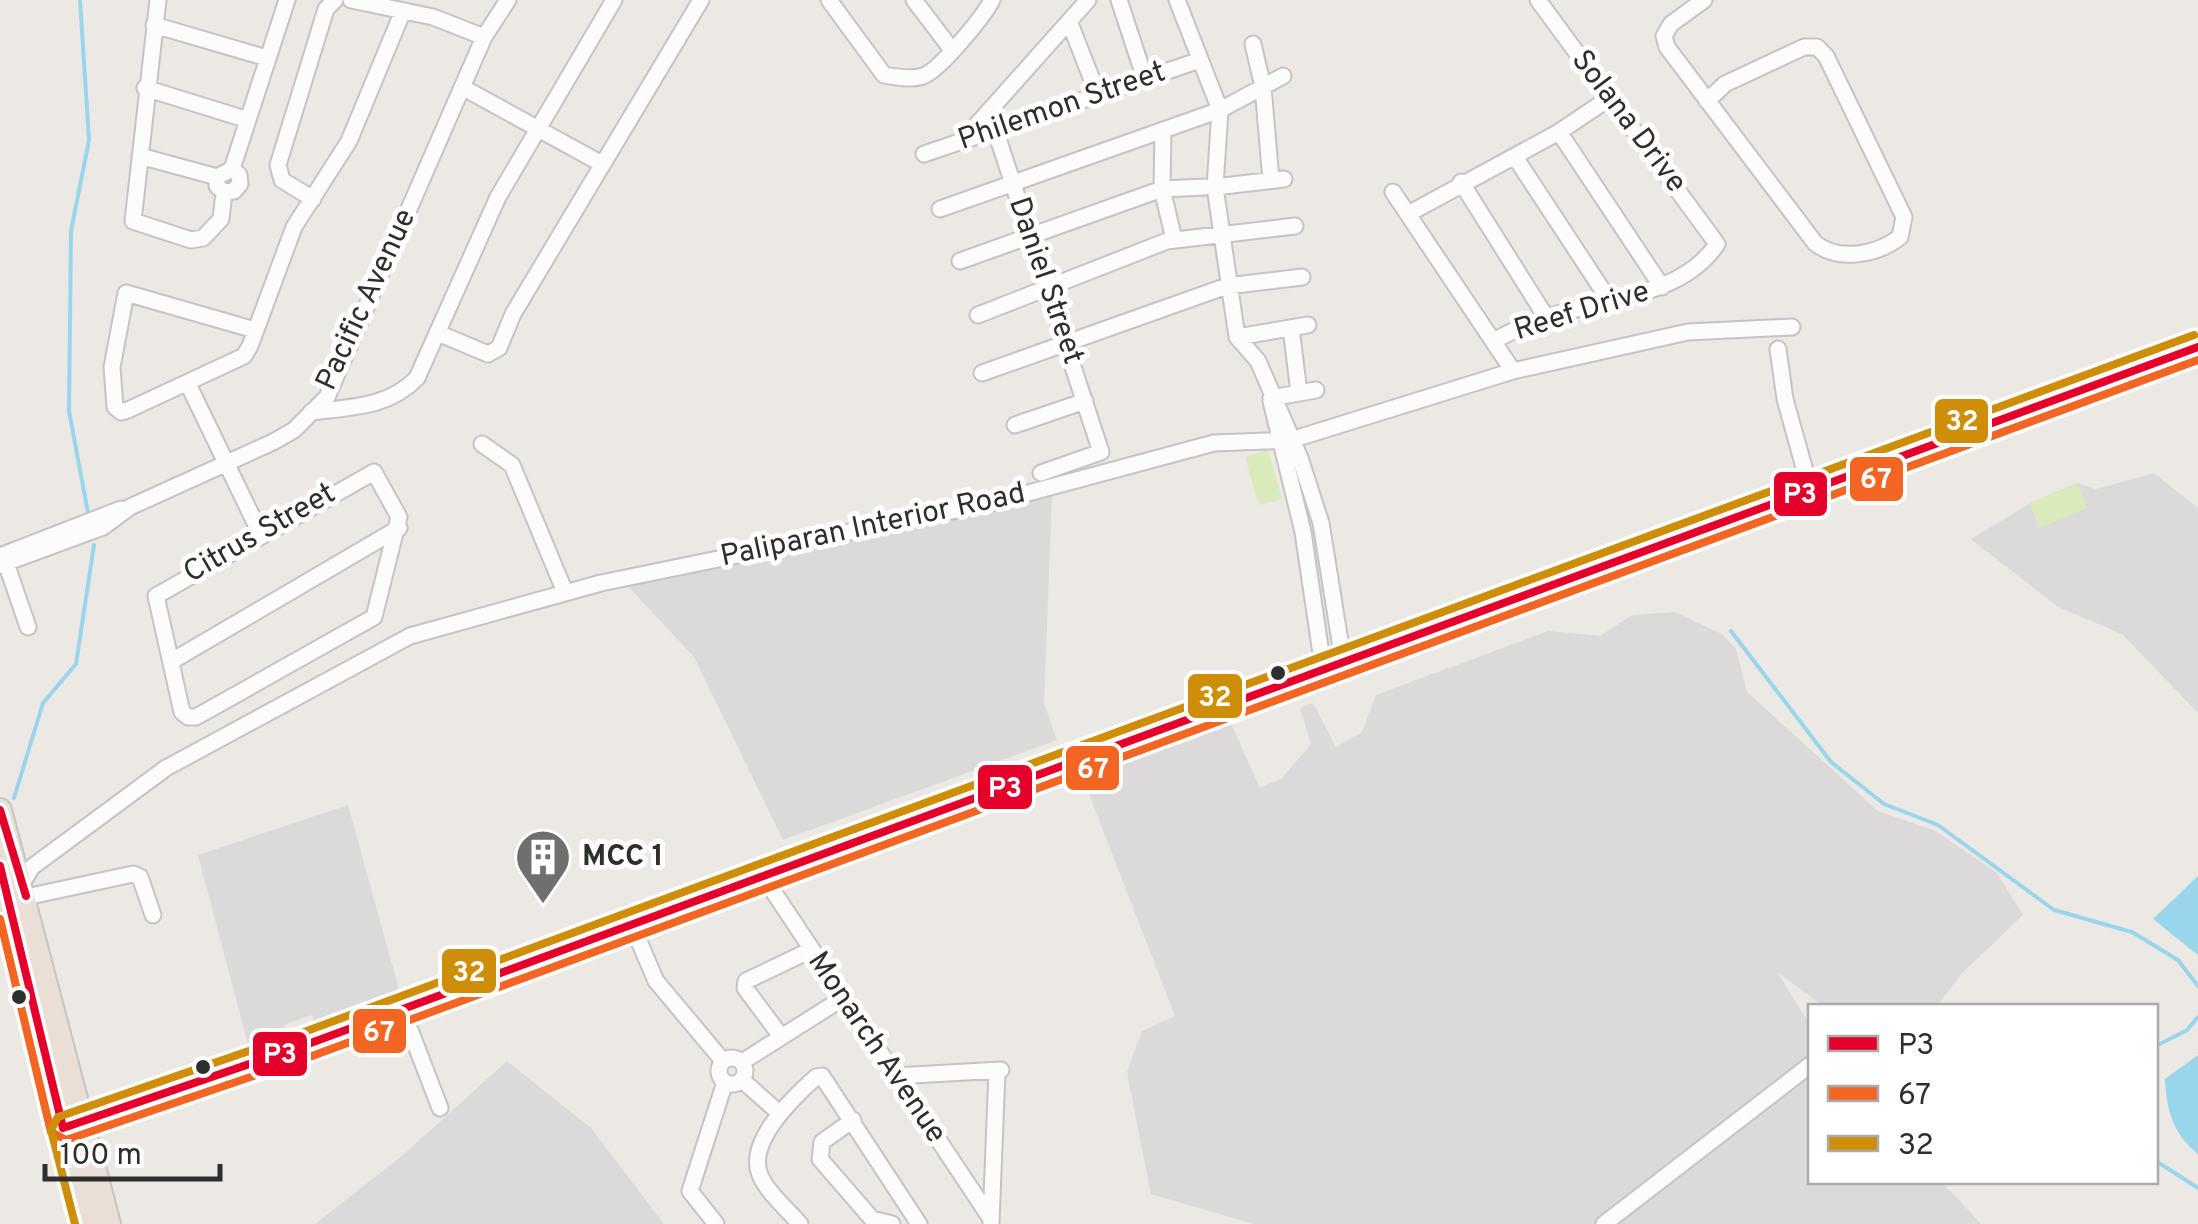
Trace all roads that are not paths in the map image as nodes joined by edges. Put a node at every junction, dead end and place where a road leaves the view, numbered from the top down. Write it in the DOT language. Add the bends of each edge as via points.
graph roads {
  1 [pos="158,0"];
  2 [pos="287,0"];
  3 [pos="335,0"];
  4 [pos="351,0"];
  5 [pos="508,0"];
  6 [pos="614,0"];
  7 [pos="701,0"];
  8 [pos="830,0"];
  9 [pos="914,0"];
  10 [pos="992,0"];
  11 [pos="1088,0"];
  12 [pos="1119,0"];
  13 [pos="1177,0"];
  14 [pos="1538,0"];
  15 [pos="1704,0"];
  16 [pos="403,12"];
  17 [pos="1069,22"];
  18 [pos="154,25"];
  19 [pos="484,37"];
  20 [pos="1253,44"];
  21 [pos="952,50"];
  22 [pos="267,58"];
  23 [pos="1200,60"];
  24 [pos="1283,76"];
  25 [pos="1145,80"];
  26 [pos="462,87"];
  27 [pos="1262,87"];
  28 [pos="145,88"];
  29 [pos="1098,96"];
  30 [pos="1608,99"];
  31 [pos="1707,100"];
  32 [pos="1220,110"];
  33 [pos="989,111"];
  34 [pos="245,119"];
  35 [pos="538,126"];
  36 [pos="994,130"];
  37 [pos="1163,130"];
  38 [pos="1560,132"];
  39 [pos="962,141"];
  40 [pos="924,154"];
  41 [pos="140,156"];
  42 [pos="1515,156"];
  43 [pos="602,164"];
  44 [pos="224,179"];
  45 [pos="1461,182"];
  46 [pos="1013,184"];
  47 [pos="1210,187"];
  48 [pos="1162,190"];
  49 [pos="1394,192"];
  50 [pos="313,200"];
  51 [pos="940,209"];
  52 [pos="1408,214"];
  53 [pos="1295,226"];
  54 [pos="1222,232"];
  55 [pos="1030,236"];
  56 [pos="1174,240"];
  57 [pos="1718,244"];
  58 [pos="960,261"];
  59 [pos="1302,277"];
  60 [pos="1228,286"];
  61 [pos="1662,287"];
  62 [pos="1048,290"];
  63 [pos="1609,300"];
  64 [pos="978,314"];
  65 [pos="1546,317"];
  66 [pos="1308,325"];
  67 [pos="1792,327"];
  68 [pos="1290,328"];
  69 [pos="255,330"];
  70 [pos="438,333"];
  71 [pos="1237,336"];
  72 [pos="1493,341"];
  73 [pos="1067,342"];
  74 [pos="2198,347"];
  75 [pos="1778,350"];
  76 [pos="1513,372"];
  77 [pos="982,373"];
  78 [pos="188,384"];
  79 [pos="1271,398"];
  80 [pos="1084,401"];
  81 [pos="311,412"];
  82 [pos="1015,424"];
  83 [pos="1284,441"];
  84 [pos="482,444"];
  85 [pos="222,463"];
  86 [pos="1041,473"];
  87 [pos="1810,489"];
  88 [pos="399,528"];
  89 [pos="261,535"];
  90 [pos="2,560"];
  91 [pos="1330,580"];
  92 [pos="1310,582"];
  93 [pos="566,592"];
  94 [pos="28,627"];
  95 [pos="172,661"];
  96 [pos="1333,663"];
  97 [pos="185,715"];
  98 [pos="183,736"];
  99 [pos="0,810"];
  100 [pos="0,866"];
  101 [pos="763,876"];
  102 [pos="13,893"];
  103 [pos="153,914"];
  104 [pos="636,923"];
  105 [pos="811,950"];
  106 [pos="843,998"];
  107 [pos="402,1009"];
  108 [pos="780,1035"];
  109 [pos="724,1061"];
  110 [pos="742,1062"];
  111 [pos="1808,1066"];
  112 [pos="894,1076"];
  113 [pos="742,1080"];
  114 [pos="725,1082"];
  115 [pos="440,1108"];
  116 [pos="778,1112"];
  117 [pos="853,1120"];
  118 [pos="74,1126"];
  119 [pos="991,1222"];
  120 [pos="88,1224"];
  121 [pos="109,1224"];
  122 [pos="716,1224"];
  123 [pos="800,1224"];
  124 [pos="892,1224"];
  125 [pos="919,1224"];
  126 [pos="1604,1224"];
  1 -- 18 [label="street"];
  2 -- 22 [label="street"];
  3 -- 50 [label="street" via="326,9 278,165 282,180"];
  4 -- 16 [label="street"];
  5 -- 19 [label="street, Pacific Avenue"];
  6 -- 35 [label="street"];
  7 -- 43 [label="street"];
  8 -- 21 [label="street" via="884,75 924,76"];
  9 -- 21 [label="street"];
  10 -- 21 [label="street"];
  11 -- 17 [label="street"];
  12 -- 25 [label="street"];
  13 -- 23 [label="street"];
  14 -- 30 [label="street, Solana Drive"];
  15 -- 31 [label="street" via="1664,36"];
  16 -- 19 [label="street"];
  16 -- 50 [label="street" via="350,141"];
  17 -- 29 [label="street"];
  17 -- 33 [label="street"];
  18 -- 22 [label="street"];
  18 -- 28 [label="street"];
  19 -- 26 [label="street, Pacific Avenue"];
  20 -- 27 [label="street"];
  22 -- 34 [label="street"];
  23 -- 25 [label="street, Philemon Street"];
  23 -- 32 [label="street"];
  24 -- 27 [label="street"];
  25 -- 29 [label="street, Philemon Street"];
  26 -- 35 [label="street"];
  26 -- 81 [label="street, Pacific Avenue" via="335,380"];
  27 -- 32 [label="street"];
  27 -- 47 [label="street" via="1277,180"];
  28 -- 34 [label="street"];
  28 -- 41 [label="street"];
  29 -- 36 [label="street, Philemon Street"];
  30 -- 38 [label="street"];
  30 -- 57 [label="street, Solana Drive"];
  31 -- 31 [label="street" via="1826,252 1864,252 1900,238 1904,217 1817,47 1725,84"];
  32 -- 37 [label="street"];
  32 -- 47 [label="street"];
  33 -- 36 [label="street, Daniel Street"];
  33 -- 39 [label="street"];
  34 -- 44 [label="street"];
  35 -- 43 [label="street"];
  35 -- 70 [label="street" via="498,197"];
  36 -- 39 [label="street, Philemon Street"];
  36 -- 46 [label="street, Daniel Street"];
  37 -- 46 [label="street"];
  37 -- 48 [label="street"];
  38 -- 42 [label="street"];
  38 -- 61 [label="street"];
  39 -- 40 [label="street, Philemon Street"];
  41 -- 44 [label="street"];
  41 -- 44 [label="street" via="132,221 191,240 204,238 220,219"];
  42 -- 45 [label="street"];
  42 -- 63 [label="street"];
  43 -- 70 [label="street" via="494,354"];
  45 -- 52 [label="street"];
  45 -- 65 [label="street"];
  46 -- 51 [label="street"];
  46 -- 55 [label="street, Daniel Street"];
  47 -- 48 [label="street"];
  47 -- 54 [label="street"];
  48 -- 55 [label="street"];
  48 -- 56 [label="street"];
  49 -- 52 [label="street"];
  50 -- 69 [label="street" via="294,227"];
  52 -- 72 [label="street"];
  53 -- 54 [label="street"];
  54 -- 56 [label="street"];
  54 -- 60 [label="street"];
  55 -- 58 [label="street"];
  55 -- 62 [label="street, Daniel Street"];
  56 -- 62 [label="street"];
  57 -- 61 [label="street, Reef Drive"];
  59 -- 60 [label="street"];
  60 -- 71 [label="street"];
  60 -- 73 [label="street"];
  61 -- 63 [label="street, Reef Drive"];
  62 -- 64 [label="street"];
  62 -- 73 [label="street, Daniel Street"];
  63 -- 65 [label="street, Reef Drive"];
  65 -- 72 [label="street, Reef Drive"];
  66 -- 68 [label="street"];
  67 -- 76 [label="street, Paliparan Interior Road" via="1688,332"];
  68 -- 71 [label="street"];
  68 -- 79 [label="street" via="1308,392"];
  69 -- 78 [label="street" via="244,356"];
  69 -- 78 [label="street" via="126,293 112,367 116,407 128,410"];
  70 -- 81 [label="street" via="404,391 371,405"];
  71 -- 79 [label="street" via="1258,361"];
  72 -- 76 [label="street"];
  73 -- 77 [label="street"];
  73 -- 80 [label="street, Daniel Street"];
  74 -- 87 [label="main road"];
  75 -- 87 [label="street"];
  76 -- 83 [label="street, Paliparan Interior Road"];
  78 -- 85 [label="street"];
  79 -- 83 [label="street"];
  80 -- 82 [label="street"];
  80 -- 86 [label="street, Daniel Street" via="1102,452"];
  81 -- 85 [label="street, Pacific Avenue" via="273,442"];
  83 -- 91 [label="street" via="1320,522"];
  83 -- 92 [label="street"];
  83 -- 93 [label="street, Paliparan Interior Road" via="1214,443 990,503"];
  84 -- 93 [label="street" via="512,465"];
  85 -- 89 [label="street"];
  85 -- 90 [label="street, Pacific Avenue"];
  87 -- 96 [label="main road"];
  88 -- 89 [label="street, Citrus Street" via="400,517 374,472"];
  88 -- 95 [label="street"];
  88 -- 97 [label="street" via="374,617 196,718"];
  89 -- 95 [label="street, Citrus Street" via="162,590 155,604"];
  90 -- 94 [label="street"];
  91 -- 92 [label="street"];
  91 -- 96 [label="street"];
  92 -- 96 [label="street"];
  93 -- 102 [label="street, Paliparan Interior Road" via="410,636 166,768 32,867"];
  95 -- 97 [label="street"];
  96 -- 101 [label="main road"];
  97 -- 98 [label="street"];
  99 -- 102 [label="highway"];
  100 -- 102 [label="highway"];
  101 -- 104 [label="main road"];
  101 -- 105 [label="street, Monarch Avenue"];
  102 -- 103 [label="street" via="133,874"];
  102 -- 118 [label="highway"];
  104 -- 107 [label="main road"];
  104 -- 109 [label="street" via="656,982"];
  105 -- 106 [label="street, Monarch Avenue"];
  105 -- 108 [label="street" via="746,981"];
  106 -- 108 [label="street"];
  106 -- 112 [label="street, Monarch Avenue"];
  107 -- 115 [label="street"];
  107 -- 118 [label="main road"];
  108 -- 110 [label="street"];
  109 -- 110 [label="street"];
  109 -- 114 [label="street" via="719,1074"];
  110 -- 113 [label="street"];
  111 -- 126 [label="street"];
  112 -- 119 [label="street, Monarch Avenue"];
  112 -- 119 [label="street" via="999,1071"];
  113 -- 114 [label="street"];
  113 -- 116 [label="street"];
  114 -- 122 [label="street" via="690,1191"];
  116 -- 117 [label="street" via="822,1076"];
  116 -- 123 [label="street" via="758,1170"];
  117 -- 124 [label="street" via="822,1142 820,1160 872,1219"];
  117 -- 125 [label="street"];
  118 -- 120 [label="highway"];
  118 -- 121 [label="highway"];
}
